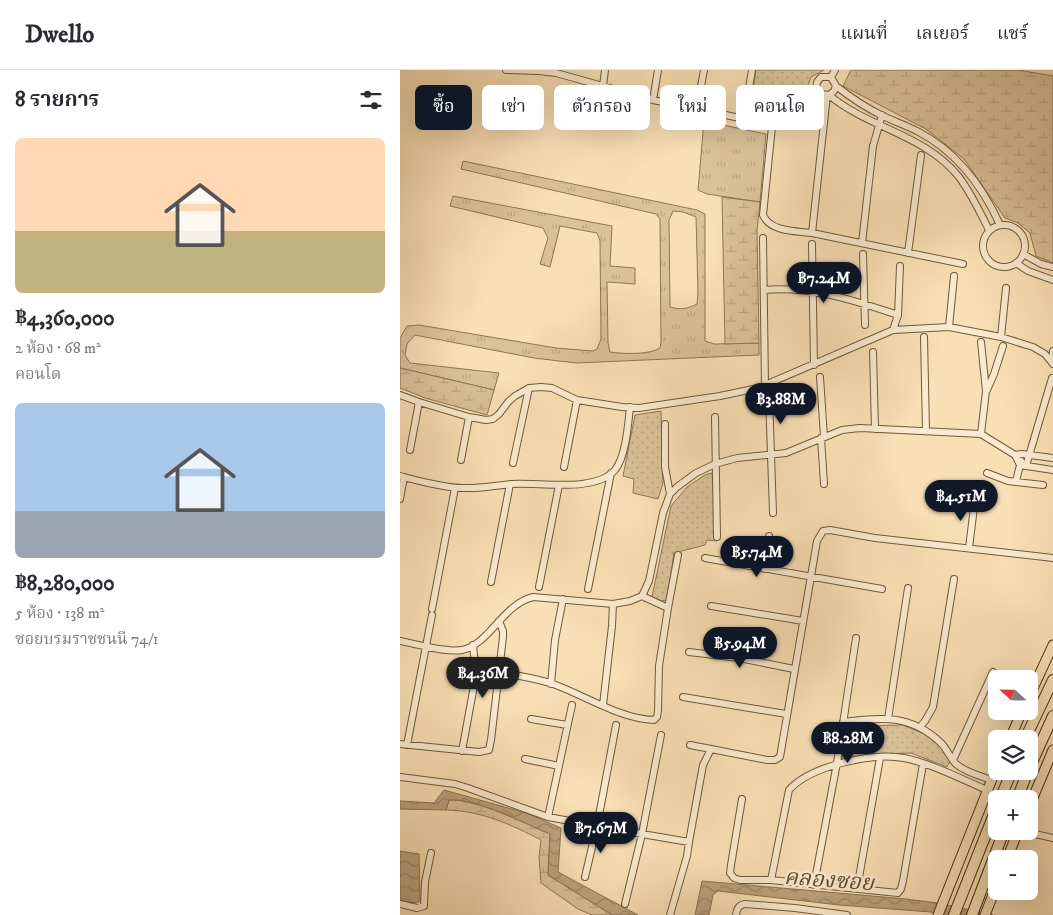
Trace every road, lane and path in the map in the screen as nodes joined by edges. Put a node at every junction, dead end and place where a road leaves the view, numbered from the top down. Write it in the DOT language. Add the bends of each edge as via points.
graph roads {
  1 [pos="507,70"];
  2 [pos="605,70"];
  3 [pos="658,70"];
  4 [pos="704,70"];
  5 [pos="752,70"];
  6 [pos="836,70"];
  7 [pos="556,72"];
  8 [pos="831,77"];
  9 [pos="600,85"];
  10 [pos="603,85"];
  11 [pos="701,85"];
  12 [pos="750,85"];
  13 [pos="836,86"];
  14 [pos="826,95"];
  15 [pos="650,99"];
  16 [pos="653,100"];
  17 [pos="660,101"];
  18 [pos="882,116"];
  19 [pos="891,119"];
  20 [pos="879,126"];
  21 [pos="886,128"];
  22 [pos="772,130"];
  23 [pos="921,155"];
  24 [pos="1000,225"];
  25 [pos="989,230"];
  26 [pos="812,233"];
  27 [pos="763,238"];
  28 [pos="862,243"];
  29 [pos="812,244"];
  30 [pos="908,253"];
  31 [pos="863,254"];
  32 [pos="1023,254"];
  33 [pos="1016,263"];
  34 [pos="963,264"];
  35 [pos="900,266"];
  36 [pos="1053,267"];
  37 [pos="954,276"];
  38 [pos="1053,280"];
  39 [pos="1006,288"];
  40 [pos="764,290"];
  41 [pos="813,290"];
  42 [pos="864,304"];
  43 [pos="898,315"];
  44 [pos="865,325"];
  45 [pos="949,327"];
  46 [pos="893,330"];
  47 [pos="924,337"];
  48 [pos="1001,337"];
  49 [pos="981,342"];
  50 [pos="1003,346"];
  51 [pos="1053,351"];
  52 [pos="873,352"];
  53 [pos="1052,363"];
  54 [pos="814,365"];
  55 [pos="820,377"];
  56 [pos="1052,378"];
  57 [pos="765,386"];
  58 [pos="529,388"];
  59 [pos="986,391"];
  60 [pos="400,395"];
  61 [pos="769,396"];
  62 [pos="577,400"];
  63 [pos="419,402"];
  64 [pos="630,407"];
  65 [pos="469,417"];
  66 [pos="715,417"];
  67 [pos="665,424"];
  68 [pos="875,429"];
  69 [pos="926,431"];
  70 [pos="982,434"];
  71 [pos="822,438"];
  72 [pos="410,450"];
  73 [pos="772,454"];
  74 [pos="1022,455"];
  75 [pos="1053,458"];
  76 [pos="461,460"];
  77 [pos="513,463"];
  78 [pos="715,464"];
  79 [pos="1023,466"];
  80 [pos="564,467"];
  81 [pos="1053,470"];
  82 [pos="611,473"];
  83 [pos="987,473"];
  84 [pos="402,477"];
  85 [pos="1016,482"];
  86 [pos="510,484"];
  87 [pos="559,484"];
  88 [pos="824,484"];
  89 [pos="1043,485"];
  90 [pos="455,488"];
  91 [pos="670,494"];
  92 [pos="953,496"];
  93 [pos="400,499"];
  94 [pos="773,513"];
  95 [pos="769,536"];
  96 [pos="717,537"];
  97 [pos="969,548"];
  98 [pos="678,556"];
  99 [pos="705,558"];
  100 [pos="1053,558"];
  101 [pos="765,569"];
  102 [pos="812,576"];
  103 [pos="954,579"];
  104 [pos="491,582"];
  105 [pos="539,587"];
  106 [pos="908,588"];
  107 [pos="588,589"];
  108 [pos="882,589"];
  109 [pos="642,596"];
  110 [pos="563,599"];
  111 [pos="613,604"];
  112 [pos="712,606"];
  113 [pos="668,608"];
  114 [pos="499,621"];
  115 [pos="803,621"];
  116 [pos="856,638"];
  117 [pos="400,642"];
  118 [pos="473,645"];
  119 [pos="1053,645"];
  120 [pos="426,646"];
  121 [pos="689,652"];
  122 [pos="794,669"];
  123 [pos="500,672"];
  124 [pos="1038,678"];
  125 [pos="1053,680"];
  126 [pos="552,684"];
  127 [pos="988,684"];
  128 [pos="683,697"];
  129 [pos="572,705"];
  130 [pos="603,705"];
  131 [pos="786,714"];
  132 [pos="1053,716"];
  133 [pos="531,719"];
  134 [pos="888,719"];
  135 [pos="843,722"];
  136 [pos="616,724"];
  137 [pos="567,725"];
  138 [pos="920,727"];
  139 [pos="1030,730"];
  140 [pos="661,734"];
  141 [pos="403,744"];
  142 [pos="690,745"];
  143 [pos="1038,748"];
  144 [pos="710,749"];
  145 [pos="1053,750"];
  146 [pos="462,751"];
  147 [pos="880,758"];
  148 [pos="525,759"];
  149 [pos="838,763"];
  150 [pos="956,763"];
  151 [pos="923,764"];
  152 [pos="559,766"];
  153 [pos="953,776"];
  154 [pos="400,777"];
  155 [pos="988,779"];
  156 [pos="991,780"];
  157 [pos="987,790"];
  158 [pos="1036,790"];
  159 [pos="742,799"];
  160 [pos="548,817"];
  161 [pos="596,826"];
  162 [pos="988,829"];
  163 [pos="642,834"];
  164 [pos="1038,835"];
  165 [pos="1053,838"];
  166 [pos="1001,840"];
  167 [pos="689,842"];
  168 [pos="431,853"];
  169 [pos="585,877"];
  170 [pos="771,880"];
  171 [pos="814,885"];
  172 [pos="857,889"];
  173 [pos="991,900"];
  174 [pos="400,904"];
  175 [pos="625,904"];
  176 [pos="795,911"];
  177 [pos="986,912"];
  178 [pos="938,914"];
  179 [pos="670,915"];
  180 [pos="736,915"];
  181 [pos="848,915"];
  182 [pos="954,915"];
  183 [pos="972,915"];
  1 -- 7 [label="street"];
  2 -- 10 [label="street"];
  3 -- 16 [label="street"];
  4 -- 11 [label="street"];
  5 -- 12 [label="street"];
  6 -- 8 [label="street"];
  7 -- 9 [label="street"];
  8 -- 13 [label="street"];
  8 -- 14 [label="street" via="821,76 817,82 816,88"];
  13 -- 14 [label="street"];
  13 -- 18 [label="street"];
  14 -- 20 [label="street"];
  14 -- 26 [label="street"];
  15 -- 16 [label="street"];
  16 -- 17 [label="street"];
  18 -- 19 [label="street"];
  18 -- 20 [label="street"];
  19 -- 21 [label="street"];
  19 -- 24 [label="street" via="918,131 951,153 965,167"];
  20 -- 21 [label="street"];
  20 -- 28 [label="street" via="873,146"];
  21 -- 25 [label="street" via="941,159 958,176"];
  22 -- 26 [label="street" via="763,215 772,226"];
  23 -- 30 [label="street"];
  24 -- 25 [label="street"];
  24 -- 32 [label="street" via="1009,225 1023,236"];
  25 -- 33 [label="street" via="982,246 990,262 1007,267"];
  26 -- 28 [label="street"];
  27 -- 40 [label="street"];
  28 -- 30 [label="street"];
  29 -- 41 [label="street"];
  30 -- 34 [label="street"];
  31 -- 42 [label="street"];
  32 -- 33 [label="street"];
  32 -- 36 [label="street"];
  33 -- 38 [label="street"];
  35 -- 43 [label="street"];
  37 -- 45 [label="street"];
  39 -- 48 [label="street"];
  40 -- 41 [label="street"];
  40 -- 57 [label="street"];
  41 -- 42 [label="street"];
  41 -- 54 [label="street"];
  42 -- 43 [label="street"];
  42 -- 44 [label="street"];
  43 -- 46 [label="street"];
  45 -- 46 [label="street"];
  45 -- 48 [label="street"];
  46 -- 54 [label="street"];
  47 -- 69 [label="street"];
  48 -- 53 [label="street" via="1032,347 1045,354"];
  49 -- 59 [label="street"];
  50 -- 59 [label="street"];
  51 -- 53 [label="street"];
  52 -- 68 [label="street"];
  54 -- 57 [label="street"];
  55 -- 71 [label="street"];
  56 -- 74 [label="street"];
  57 -- 64 [label="street" via="720,396"];
  58 -- 62 [label="street" via="552,388"];
  58 -- 65 [label="street" via="509,401 493,419"];
  58 -- 77 [label="street"];
  59 -- 70 [label="street"];
  60 -- 63 [label="street"];
  61 -- 73 [label="street"];
  62 -- 64 [label="street"];
  62 -- 80 [label="street"];
  63 -- 65 [label="street"];
  63 -- 72 [label="street"];
  64 -- 82 [label="street" via="622,454"];
  65 -- 76 [label="street"];
  66 -- 78 [label="street"];
  67 -- 91 [label="street" via="665,468"];
  68 -- 69 [label="street"];
  68 -- 71 [label="street" via="842,430"];
  69 -- 70 [label="street"];
  70 -- 74 [label="street"];
  71 -- 73 [label="street" via="786,453"];
  71 -- 88 [label="street"];
  73 -- 78 [label="street"];
  73 -- 94 [label="street"];
  74 -- 75 [label="street"];
  74 -- 79 [label="street"];
  74 -- 79 [label="street"];
  78 -- 91 [label="street" via="696,473"];
  78 -- 96 [label="street"];
  79 -- 81 [label="street"];
  79 -- 85 [label="street"];
  82 -- 87 [label="street" via="588,483"];
  82 -- 107 [label="street"];
  83 -- 85 [label="street"];
  84 -- 90 [label="street"];
  84 -- 93 [label="street"];
  85 -- 89 [label="street"];
  86 -- 87 [label="street"];
  86 -- 90 [label="street"];
  86 -- 104 [label="street"];
  87 -- 105 [label="street"];
  90 -- 120 [label="street"];
  91 -- 109 [label="street" via="649,581"];
  92 -- 97 [label="street" via="969,498 974,506"];
  95 -- 101 [label="street"];
  97 -- 100 [label="street"];
  97 -- 102 [label="street" via="823,531 817,541"];
  98 -- 113 [label="street"];
  99 -- 101 [label="street"];
  101 -- 102 [label="street"];
  102 -- 108 [label="street"];
  102 -- 115 [label="street"];
  103 -- 138 [label="street" via="933,707"];
  106 -- 134 [label="street"];
  109 -- 111 [label="street"];
  109 -- 113 [label="street"];
  110 -- 111 [label="street"];
  110 -- 114 [label="street" via="524,599"];
  110 -- 126 [label="street" via="555,640"];
  111 -- 130 [label="street"];
  112 -- 115 [label="street"];
  113 -- 130 [label="street" via="659,666 657,717 647,720"];
  114 -- 118 [label="street"];
  114 -- 123 [label="street" via="503,631"];
  115 -- 122 [label="street"];
  116 -- 135 [label="street"];
  117 -- 120 [label="street"];
  118 -- 120 [label="street" via="462,650"];
  118 -- 146 [label="street" via="476,675"];
  119 -- 124 [label="main road"];
  120 -- 141 [label="street"];
  121 -- 122 [label="street"];
  122 -- 131 [label="street"];
  123 -- 126 [label="street"];
  123 -- 146 [label="street" via="489,750"];
  125 -- 139 [label="highway"];
  126 -- 130 [label="street"];
  127 -- 150 [label="street"];
  128 -- 131 [label="street"];
  129 -- 137 [label="street"];
  131 -- 144 [label="street" via="780,757 775,760"];
  132 -- 143 [label="highway"];
  133 -- 137 [label="street"];
  134 -- 135 [label="street"];
  134 -- 138 [label="street"];
  135 -- 149 [label="street"];
  136 -- 161 [label="street"];
  137 -- 152 [label="street"];
  138 -- 150 [label="street" via="943,745"];
  140 -- 163 [label="street"];
  141 -- 146 [label="street"];
  142 -- 144 [label="street"];
  144 -- 167 [label="street" via="703,765"];
  145 -- 158 [label="main road"];
  147 -- 149 [label="street"];
  147 -- 151 [label="street" via="905,758"];
  147 -- 172 [label="street"];
  148 -- 152 [label="street"];
  149 -- 170 [label="street" via="806,776 790,790"];
  149 -- 171 [label="street"];
  150 -- 153 [label="street"];
  150 -- 155 [label="street"];
  151 -- 153 [label="street"];
  151 -- 172 [label="street" via="901,889 893,893"];
  152 -- 160 [label="street"];
  153 -- 157 [label="street"];
  154 -- 160 [label="street" via="455,784"];
  156 -- 157 [label="main road"];
  157 -- 178 [label="main road"];
  159 -- 170 [label="street" via="730,873 740,880"];
  160 -- 161 [label="street"];
  161 -- 163 [label="street"];
  161 -- 169 [label="street"];
  162 -- 182 [label="highway"];
  163 -- 167 [label="street"];
  163 -- 175 [label="street"];
  164 -- 165 [label="street"];
  166 -- 183 [label="highway"];
  167 -- 179 [label="street" via="688,856"];
  168 -- 174 [label="street" via="424,906 416,908"];
  170 -- 171 [label="street"];
  171 -- 172 [label="street"];
  173 -- 177 [label="main road"];
  176 -- 180 [label="street" via="745,904 740,905"];
  176 -- 181 [label="street"];
}
